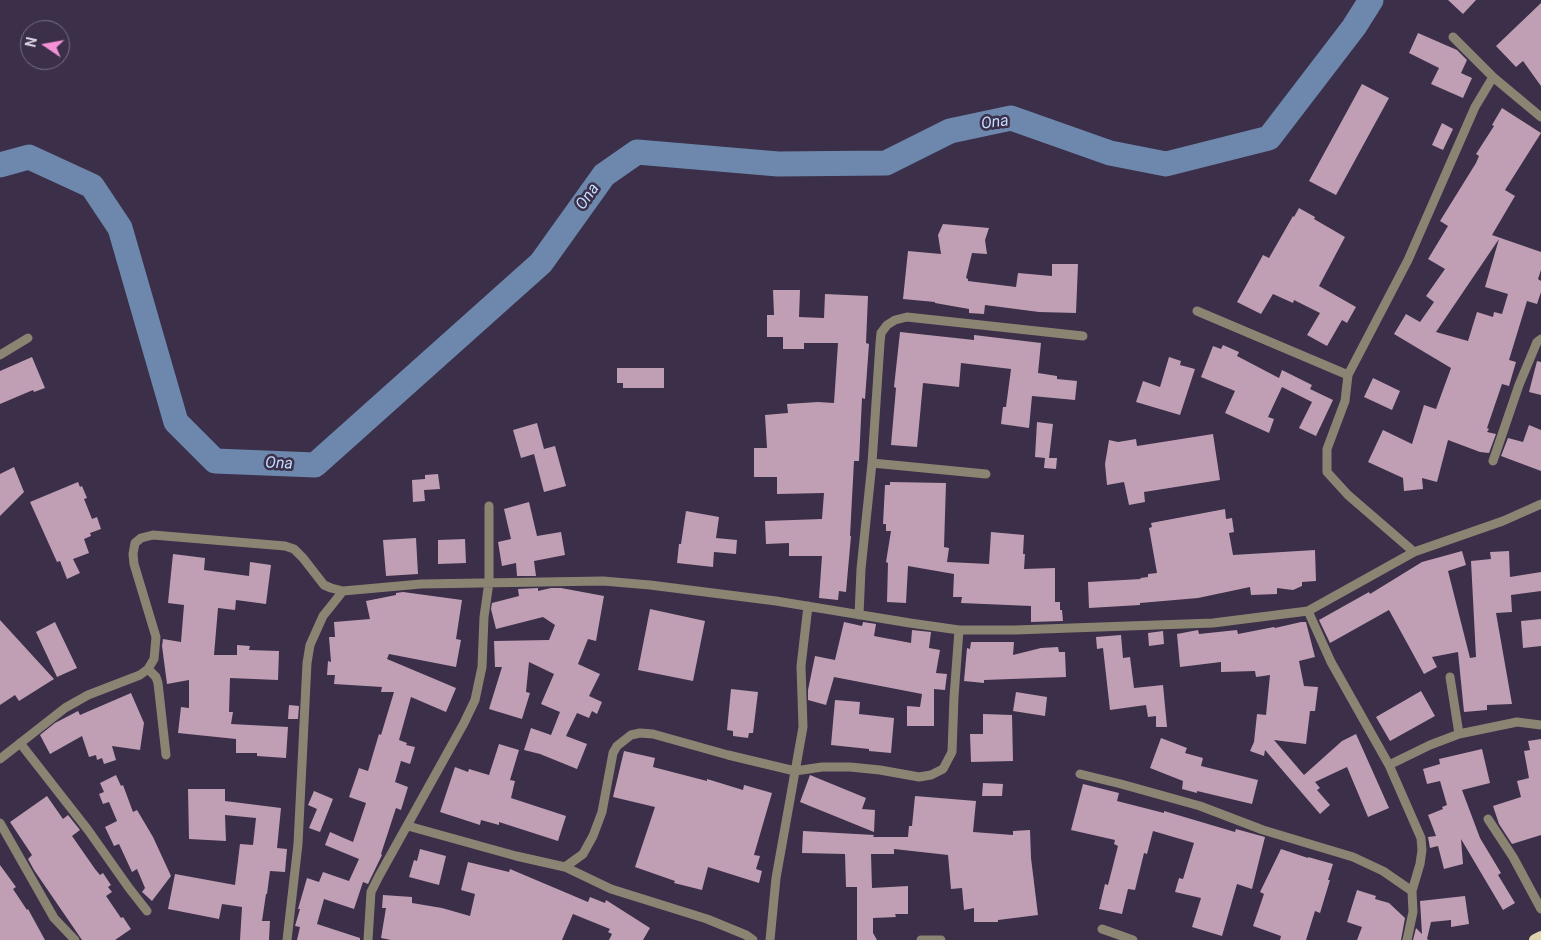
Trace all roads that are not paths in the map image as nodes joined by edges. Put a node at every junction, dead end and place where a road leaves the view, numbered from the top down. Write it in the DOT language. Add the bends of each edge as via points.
graph roads {
  1 [pos="1453,37"];
  2 [pos="1493,77"];
  3 [pos="1541,117"];
  4 [pos="1197,311"];
  5 [pos="1083,336"];
  6 [pos="28,338"];
  7 [pos="1541,339"];
  8 [pos="0,355"];
  9 [pos="1348,375"];
  10 [pos="1493,461"];
  11 [pos="872,463"];
  12 [pos="986,474"];
  13 [pos="1541,504"];
  14 [pos="489,506"];
  15 [pos="1414,552"];
  16 [pos="489,582"];
  17 [pos="343,591"];
  18 [pos="808,606"];
  19 [pos="1308,612"];
  20 [pos="859,615"];
  21 [pos="960,630"];
  22 [pos="148,669"];
  23 [pos="1450,677"];
  24 [pos="1541,725"];
  25 [pos="1459,734"];
  26 [pos="20,743"];
  27 [pos="166,755"];
  28 [pos="0,759"];
  29 [pos="1389,765"];
  30 [pos="795,771"];
  31 [pos="1080,774"];
  32 [pos="1488,819"];
  33 [pos="0,823"];
  34 [pos="408,826"];
  35 [pos="565,867"];
  36 [pos="1412,891"];
  37 [pos="1541,910"];
  38 [pos="147,911"];
  39 [pos="1102,929"];
  40 [pos="1541,938"];
  41 [pos="74,940"];
  42 [pos="287,940"];
  43 [pos="368,940"];
  44 [pos="753,940"];
  45 [pos="770,940"];
  46 [pos="921,940"];
  47 [pos="941,940"];
  48 [pos="1132,940"];
  49 [pos="1407,940"];
  50 [pos="1536,940"];
  1 -- 2 [label="street"];
  2 -- 3 [label="street"];
  2 -- 9 [label="street" via="1475,107 1408,260"];
  4 -- 9 [label="street"];
  5 -- 11 [label="street" via="907,317 895,320 881,333"];
  6 -- 8 [label="street"];
  7 -- 10 [label="street" via="1518,385"];
  9 -- 15 [label="street" via="1345,401 1328,449 1327,472 1348,495"];
  11 -- 12 [label="street"];
  11 -- 20 [label="street"];
  13 -- 15 [label="street"];
  14 -- 16 [label="street"];
  15 -- 19 [label="street"];
  16 -- 17 [label="street"];
  16 -- 18 [label="street" via="603,581"];
  16 -- 34 [label="street" via="482,667 475,700"];
  17 -- 22 [label="street" via="324,584 294,548 153,535 141,538 135,543 134,564 156,637 154,659"];
  17 -- 42 [label="street" via="323,616 310,645 307,663 298,844"];
  18 -- 20 [label="street"];
  18 -- 30 [label="street" via="801,666 803,727"];
  19 -- 21 [label="street" via="1198,624"];
  19 -- 29 [label="street" via="1331,662"];
  20 -- 21 [label="street"];
  21 -- 30 [label="street" via="952,752 943,769 919,777 850,767"];
  22 -- 26 [label="street" via="65,708"];
  22 -- 27 [label="street" via="158,683"];
  23 -- 25 [label="street"];
  24 -- 25 [label="street" via="1517,722"];
  25 -- 29 [label="street"];
  26 -- 28 [label="street"];
  26 -- 38 [label="street"];
  29 -- 36 [label="street" via="1421,838 1420,864"];
  30 -- 35 [label="street" via="652,734 631,735 613,753 602,812 593,836 583,854"];
  30 -- 45 [label="street" via="776,878"];
  31 -- 36 [label="street" via="1200,806 1263,830 1353,856"];
  32 -- 37 [label="street"];
  33 -- 41 [label="street" via="54,918"];
  34 -- 35 [label="street"];
  34 -- 43 [label="street" via="371,892"];
  35 -- 44 [label="street" via="611,889 708,919"];
  36 -- 49 [label="street" via="1413,912"];
  39 -- 48 [label="street"];
  40 -- 50 [label="main road"];
  46 -- 47 [label="street"];
}
